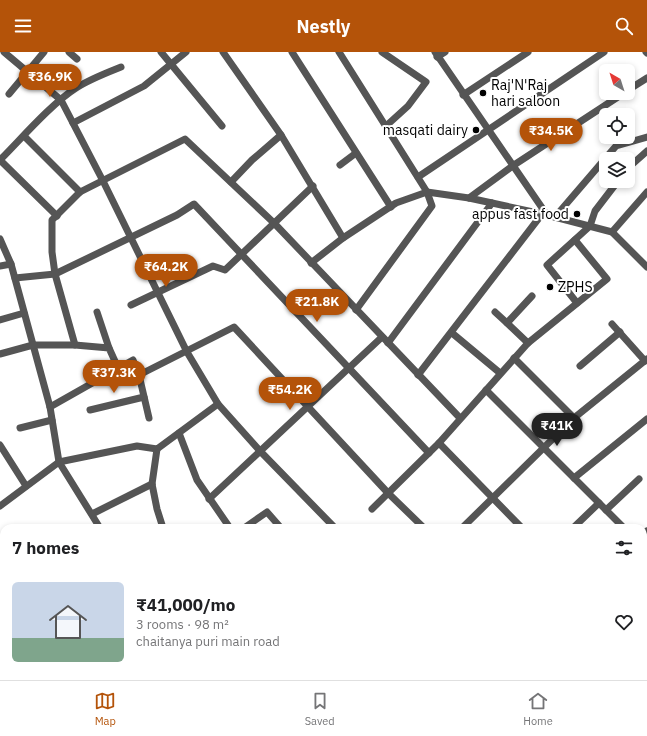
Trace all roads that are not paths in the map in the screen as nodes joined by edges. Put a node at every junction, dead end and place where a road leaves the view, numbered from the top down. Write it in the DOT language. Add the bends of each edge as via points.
graph roads {
  1 [pos="4,52"];
  2 [pos="44,52"];
  3 [pos="69,52"];
  4 [pos="160,52"];
  5 [pos="186,52"];
  6 [pos="223,52"];
  7 [pos="292,52"];
  8 [pos="339,52"];
  9 [pos="382,52"];
  10 [pos="446,52"];
  11 [pos="528,52"];
  12 [pos="604,52"];
  13 [pos="436,55"];
  14 [pos="77,59"];
  15 [pos="171,64"];
  16 [pos="121,67"];
  17 [pos="28,72"];
  18 [pos="647,78"];
  19 [pos="635,86"];
  20 [pos="9,94"];
  21 [pos="463,94"];
  22 [pos="61,100"];
  23 [pos="613,100"];
  24 [pos="73,123"];
  25 [pos="222,126"];
  26 [pos="386,126"];
  27 [pos="488,129"];
  28 [pos="281,135"];
  29 [pos="24,136"];
  30 [pos="646,138"];
  31 [pos="647,151"];
  32 [pos="356,153"];
  33 [pos="0,160"];
  34 [pos="635,162"];
  35 [pos="340,165"];
  36 [pos="514,166"];
  37 [pos="418,177"];
  38 [pos="103,181"];
  39 [pos="232,182"];
  40 [pos="313,186"];
  41 [pos="612,188"];
  42 [pos="80,192"];
  43 [pos="427,192"];
  44 [pos="647,192"];
  45 [pos="441,195"];
  46 [pos="469,198"];
  47 [pos="492,203"];
  48 [pos="432,206"];
  49 [pos="391,207"];
  50 [pos="544,215"];
  51 [pos="56,216"];
  52 [pos="555,217"];
  53 [pos="274,223"];
  54 [pos="590,226"];
  55 [pos="612,232"];
  56 [pos="130,237"];
  57 [pos="343,238"];
  58 [pos="0,239"];
  59 [pos="575,240"];
  60 [pos="240,255"];
  61 [pos="311,263"];
  62 [pos="11,264"];
  63 [pos="0,266"];
  64 [pos="647,267"];
  65 [pos="55,274"];
  66 [pos="15,278"];
  67 [pos="158,293"];
  68 [pos="532,296"];
  69 [pos="577,303"];
  70 [pos="131,305"];
  71 [pos="356,310"];
  72 [pos="97,312"];
  73 [pos="495,312"];
  74 [pos="24,313"];
  75 [pos="0,320"];
  76 [pos="507,323"];
  77 [pos="612,324"];
  78 [pos="452,332"];
  79 [pos="620,332"];
  80 [pos="382,337"];
  81 [pos="388,343"];
  82 [pos="528,343"];
  83 [pos="33,345"];
  84 [pos="75,345"];
  85 [pos="109,348"];
  86 [pos="186,352"];
  87 [pos="0,354"];
  88 [pos="514,358"];
  89 [pos="646,360"];
  90 [pos="580,366"];
  91 [pos="118,368"];
  92 [pos="347,368"];
  93 [pos="500,373"];
  94 [pos="139,375"];
  95 [pos="418,375"];
  96 [pos="486,390"];
  97 [pos="144,397"];
  98 [pos="218,404"];
  99 [pos="50,407"];
  100 [pos="308,407"];
  101 [pos="90,410"];
  102 [pos="149,418"];
  103 [pos="460,418"];
  104 [pos="574,418"];
  105 [pos="647,419"];
  106 [pos="52,420"];
  107 [pos="20,428"];
  108 [pos="179,433"];
  109 [pos="439,443"];
  110 [pos="0,445"];
  111 [pos="544,447"];
  112 [pos="157,449"];
  113 [pos="261,452"];
  114 [pos="429,453"];
  115 [pos="59,462"];
  116 [pos="574,478"];
  117 [pos="639,479"];
  118 [pos="152,484"];
  119 [pos="26,486"];
  120 [pos="388,493"];
  121 [pos="493,498"];
  122 [pos="209,499"];
  123 [pos="599,503"];
  124 [pos="0,506"];
  125 [pos="372,509"];
  126 [pos="606,510"];
  127 [pos="92,514"];
  128 [pos="98,524"];
  129 [pos="162,524"];
  130 [pos="227,524"];
  131 [pos="250,524"];
  132 [pos="277,524"];
  133 [pos="331,524"];
  134 [pos="420,524"];
  135 [pos="466,524"];
  136 [pos="518,524"];
  137 [pos="577,524"];
  138 [pos="620,524"];
  1 -- 17 [label="street"];
  2 -- 17 [label="street"];
  3 -- 14 [label="street"];
  4 -- 15 [label="street"];
  5 -- 15 [label="street"];
  6 -- 28 [label="street"];
  7 -- 32 [label="street"];
  8 -- 26 [label="street"];
  9 -- 26 [label="street" via="426,82 408,106"];
  10 -- 13 [label="street"];
  11 -- 21 [label="street"];
  12 -- 27 [label="street"];
  13 -- 21 [label="street"];
  15 -- 24 [label="street" via="144,86"];
  15 -- 25 [label="street"];
  16 -- 22 [label="street" via="75,88"];
  17 -- 20 [label="street"];
  17 -- 22 [label="street"];
  18 -- 19 [label="street"];
  21 -- 27 [label="street"];
  22 -- 24 [label="street"];
  22 -- 29 [label="street"];
  23 -- 36 [label="street"];
  24 -- 38 [label="street"];
  26 -- 37 [label="street"];
  27 -- 36 [label="street"];
  27 -- 37 [label="street"];
  28 -- 39 [label="street" via="252,160"];
  28 -- 40 [label="street"];
  29 -- 33 [label="street"];
  29 -- 42 [label="street"];
  30 -- 52 [label="street" via="616,146"];
  31 -- 34 [label="street"];
  32 -- 35 [label="street"];
  32 -- 49 [label="street"];
  33 -- 51 [label="street"];
  36 -- 46 [label="street"];
  36 -- 50 [label="street"];
  37 -- 43 [label="street"];
  38 -- 39 [label="street" via="185,139"];
  38 -- 42 [label="street"];
  38 -- 56 [label="street"];
  39 -- 53 [label="street"];
  40 -- 53 [label="street"];
  40 -- 57 [label="street"];
  41 -- 54 [label="street" via="594,211"];
  42 -- 51 [label="street"];
  43 -- 45 [label="street"];
  43 -- 48 [label="street"];
  43 -- 49 [label="street"];
  44 -- 55 [label="street"];
  45 -- 46 [label="street"];
  45 -- 48 [label="street"];
  46 -- 47 [label="street"];
  47 -- 50 [label="street"];
  47 -- 81 [label="street"];
  48 -- 71 [label="street"];
  49 -- 57 [label="street"];
  50 -- 52 [label="street"];
  50 -- 78 [label="street"];
  51 -- 65 [label="street" via="52,220"];
  52 -- 54 [label="street"];
  53 -- 60 [label="street"];
  53 -- 61 [label="street"];
  54 -- 55 [label="street"];
  54 -- 59 [label="street"];
  55 -- 64 [label="street"];
  56 -- 60 [label="street" via="194,204"];
  56 -- 65 [label="street"];
  56 -- 67 [label="street"];
  57 -- 61 [label="street"];
  58 -- 62 [label="street"];
  59 -- 69 [label="street" via="547,265"];
  59 -- 69 [label="street" via="607,279"];
  60 -- 67 [label="street" via="225,270 214,266"];
  60 -- 92 [label="street"];
  61 -- 71 [label="street"];
  62 -- 63 [label="street"];
  62 -- 66 [label="street"];
  65 -- 66 [label="street"];
  65 -- 84 [label="street"];
  66 -- 74 [label="street"];
  67 -- 70 [label="street"];
  67 -- 86 [label="street"];
  68 -- 76 [label="street"];
  69 -- 82 [label="street"];
  71 -- 80 [label="street"];
  72 -- 85 [label="street"];
  73 -- 76 [label="street"];
  74 -- 75 [label="street"];
  74 -- 83 [label="street"];
  76 -- 82 [label="street"];
  77 -- 79 [label="street"];
  78 -- 93 [label="street"];
  78 -- 95 [label="street"];
  79 -- 89 [label="street"];
  79 -- 90 [label="street"];
  80 -- 81 [label="street"];
  80 -- 92 [label="street"];
  81 -- 95 [label="street"];
  82 -- 88 [label="street"];
  83 -- 84 [label="street"];
  83 -- 87 [label="street"];
  83 -- 99 [label="street"];
  84 -- 85 [label="street"];
  85 -- 91 [label="street"];
  86 -- 94 [label="street"];
  86 -- 98 [label="street"];
  86 -- 100 [label="street" via="234,328"];
  88 -- 93 [label="street"];
  88 -- 104 [label="street"];
  89 -- 104 [label="street"];
  91 -- 94 [label="street" via="133,360"];
  91 -- 99 [label="street"];
  92 -- 100 [label="street"];
  92 -- 114 [label="street"];
  93 -- 96 [label="street"];
  94 -- 97 [label="street"];
  95 -- 103 [label="street"];
  96 -- 103 [label="street"];
  96 -- 111 [label="street"];
  97 -- 101 [label="street"];
  97 -- 102 [label="street"];
  98 -- 108 [label="street"];
  98 -- 113 [label="street"];
  99 -- 106 [label="street"];
  100 -- 113 [label="street"];
  100 -- 120 [label="street"];
  103 -- 109 [label="street"];
  104 -- 111 [label="street"];
  105 -- 116 [label="street"];
  106 -- 107 [label="street"];
  106 -- 115 [label="street"];
  108 -- 112 [label="street"];
  108 -- 122 [label="street" via="197,480"];
  109 -- 114 [label="street"];
  109 -- 121 [label="street"];
  110 -- 119 [label="street"];
  111 -- 116 [label="street"];
  111 -- 121 [label="street"];
  112 -- 115 [label="street" via="137,446"];
  112 -- 118 [label="street"];
  113 -- 122 [label="street"];
  113 -- 133 [label="street"];
  114 -- 120 [label="street"];
  115 -- 119 [label="street"];
  115 -- 127 [label="street"];
  116 -- 123 [label="street"];
  117 -- 126 [label="street"];
  118 -- 127 [label="street"];
  118 -- 129 [label="street"];
  119 -- 124 [label="street"];
  120 -- 125 [label="street"];
  120 -- 134 [label="street"];
  121 -- 135 [label="street"];
  121 -- 136 [label="street"];
  122 -- 130 [label="street"];
  123 -- 126 [label="street"];
  123 -- 137 [label="street"];
  126 -- 138 [label="street"];
  127 -- 128 [label="street"];
  131 -- 132 [label="street" via="267,512"];
}
